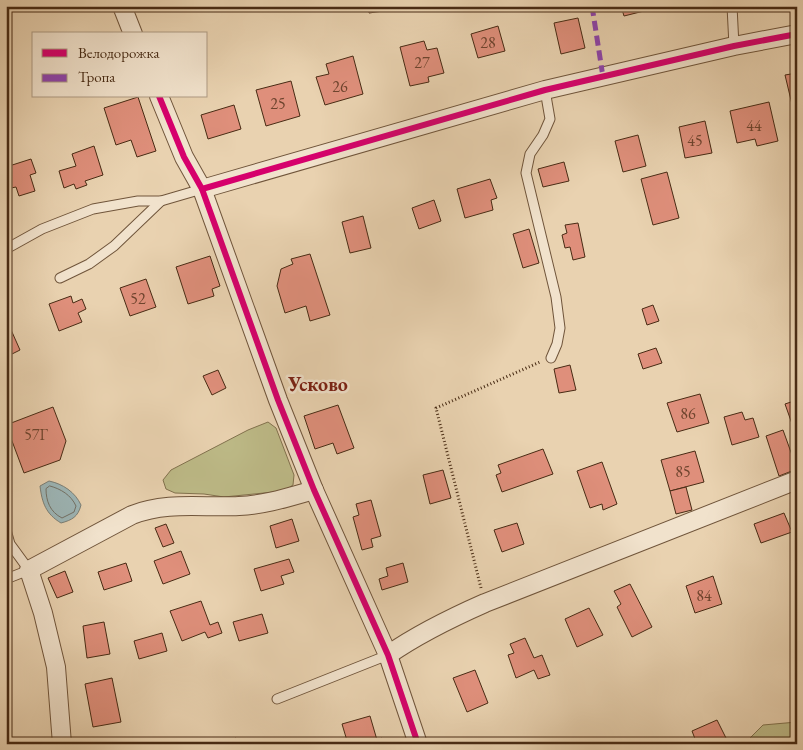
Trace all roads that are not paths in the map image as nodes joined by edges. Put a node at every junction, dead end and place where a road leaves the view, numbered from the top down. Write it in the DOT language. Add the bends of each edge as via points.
graph roads {
  1 [pos="122,6"];
  2 [pos="732,6"];
  3 [pos="132,32"];
  4 [pos="797,34"];
  5 [pos="734,46"];
  6 [pos="545,90"];
  7 [pos="159,98"];
  8 [pos="202,189"];
  9 [pos="161,200"];
  10 [pos="6,249"];
  11 [pos="60,278"];
  12 [pos="551,358"];
  13 [pos="797,480"];
  14 [pos="314,490"];
  15 [pos="6,530"];
  16 [pos="29,570"];
  17 [pos="6,579"];
  18 [pos="388,655"];
  19 [pos="277,699"];
  20 [pos="62,744"];
  21 [pos="418,744"];
  1 -- 3 [label="street"];
  2 -- 5 [label="lane"];
  4 -- 5 [label="street"];
  5 -- 6 [label="street"];
  6 -- 8 [label="street"];
  6 -- 12 [label="lane" via="550,119 530,154 526,173 556,297 560,328"];
  7 -- 8 [label="street" via="184,157"];
  8 -- 9 [label="lane"];
  8 -- 14 [label="street"];
  9 -- 10 [label="lane" via="94,209 42,229"];
  9 -- 11 [label="lane" via="114,246 89,264"];
  13 -- 18 [label="street" via="448,619"];
  14 -- 16 [label="street" via="268,503 144,510"];
  14 -- 18 [label="street"];
  15 -- 16 [label="lane" via="10,544"];
  16 -- 17 [label="lane"];
  16 -- 20 [label="street" via="56,666"];
  18 -- 19 [label="lane"];
  18 -- 21 [label="street"];
}
